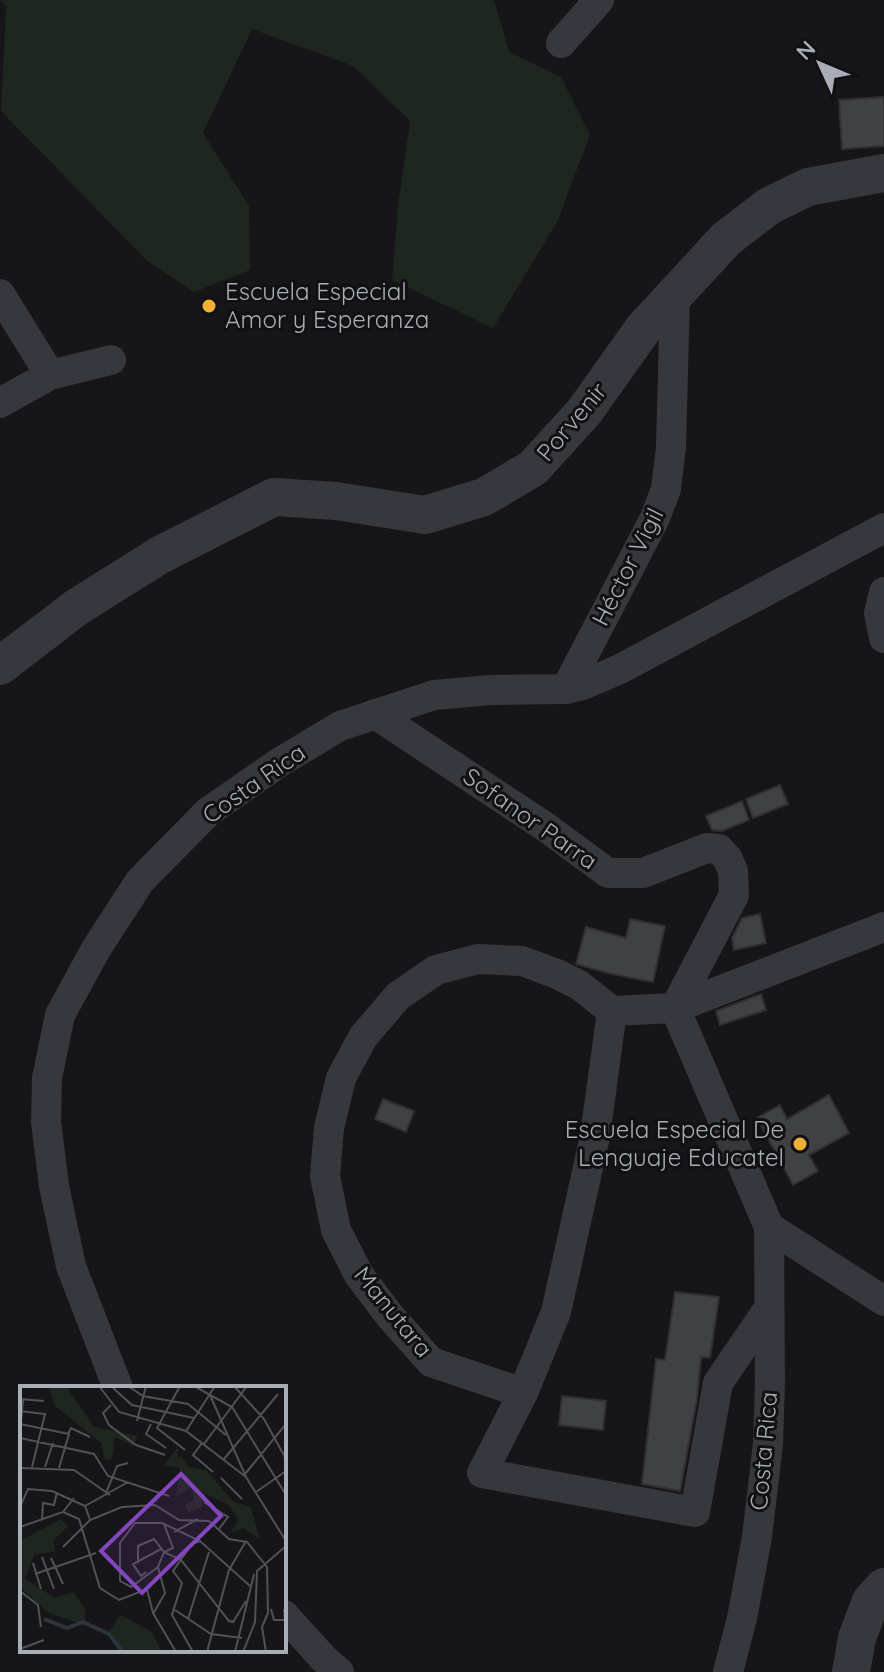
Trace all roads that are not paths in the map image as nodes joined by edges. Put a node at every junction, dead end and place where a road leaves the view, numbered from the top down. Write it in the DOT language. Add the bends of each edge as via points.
graph roads {
  1 [pos="599,0"];
  2 [pos="561,43"];
  3 [pos="884,173"];
  4 [pos="0,294"];
  5 [pos="675,294"];
  6 [pos="111,360"];
  7 [pos="50,375"];
  8 [pos="0,403"];
  9 [pos="884,528"];
  10 [pos="884,592"];
  11 [pos="884,638"];
  12 [pos="0,666"];
  13 [pos="566,689"];
  14 [pos="375,714"];
  15 [pos="884,927"];
  16 [pos="675,1008"];
  17 [pos="612,1011"];
  18 [pos="769,1227"];
  19 [pos="884,1301"];
  20 [pos="769,1308"];
  21 [pos="117,1386"];
  22 [pos="523,1393"];
  23 [pos="884,1587"];
  24 [pos="286,1617"];
  25 [pos="339,1672"];
  26 [pos="728,1672"];
  27 [pos="851,1672"];
  1 -- 2 [label="street"];
  3 -- 5 [label="street, Porvenir" via="808,187 769,206 726,239"];
  4 -- 7 [label="street"];
  5 -- 12 [label="street, Porvenir" via="584,412 533,468 484,497 425,515 274,497 148,562 77,607"];
  5 -- 13 [label="street, Héctor Vigil" via="666,489"];
  6 -- 7 [label="street"];
  7 -- 8 [label="street"];
  9 -- 13 [label="street, Costa Rica" via="620,669"];
  10 -- 11 [label="street" via="879,613"];
  13 -- 14 [label="street, Costa Rica" via="434,695"];
  14 -- 16 [label="street, Sofanor Parra" via="608,873 643,873 707,848 719,849 733,871 734,895"];
  14 -- 21 [label="street, Costa Rica" via="340,726 208,812 140,881 60,1015 47,1078 54,1186 71,1266"];
  15 -- 16 [label="street"];
  16 -- 17 [label="street"];
  16 -- 18 [label="street"];
  17 -- 22 [label="street" via="595,1136 556,1312"];
  17 -- 22 [label="street, Manutara" via="579,985 522,961 478,959 436,970 398,996 363,1037 341,1078 329,1128 325,1176 336,1230 359,1275 431,1362"];
  18 -- 19 [label="street"];
  18 -- 20 [label="street, Costa Rica"];
  20 -- 22 [label="street" via="718,1383 695,1512 482,1473"];
  20 -- 26 [label="street, Costa Rica" via="768,1444 757,1537"];
  23 -- 27 [label="street" via="871,1601"];
  24 -- 25 [label="street"];
}
